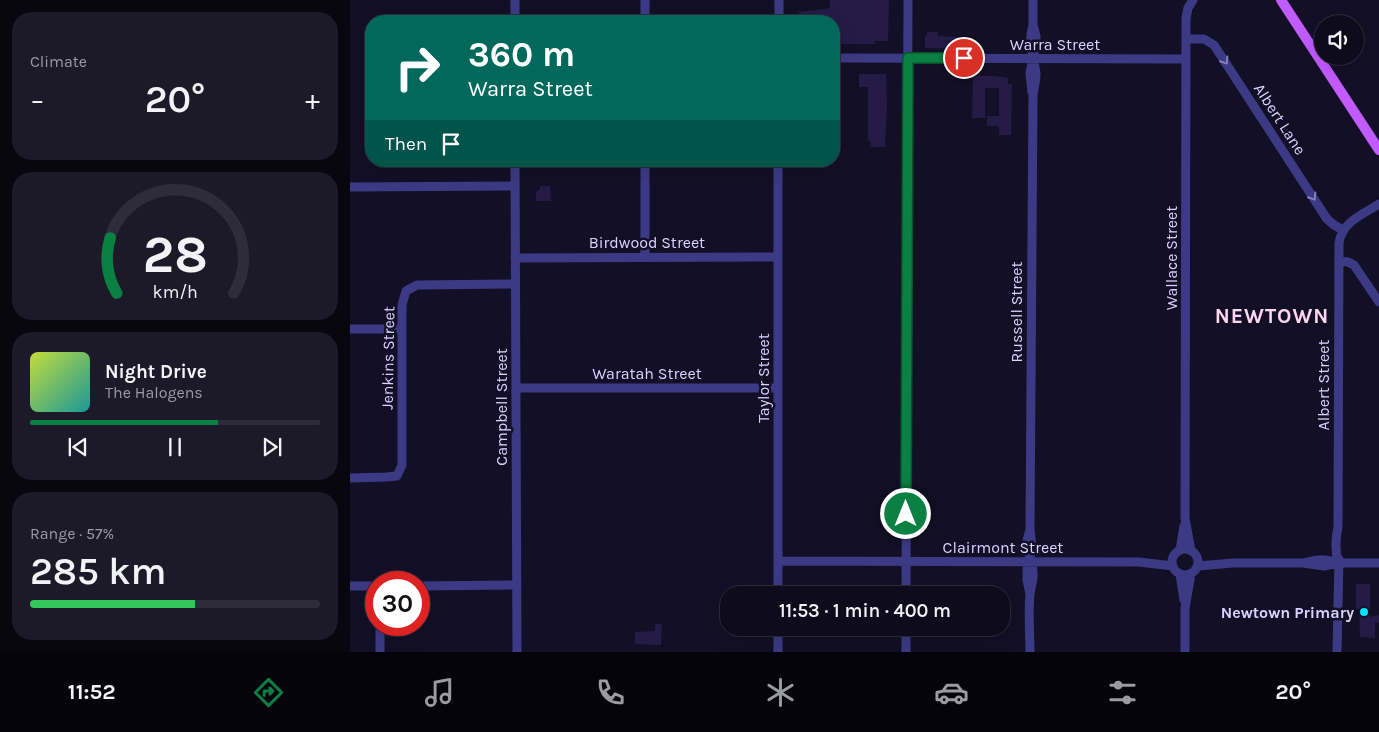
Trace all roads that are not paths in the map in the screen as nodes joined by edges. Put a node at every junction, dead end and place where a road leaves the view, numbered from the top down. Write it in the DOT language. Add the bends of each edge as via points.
graph roads {
  1 [pos="515,0"];
  2 [pos="645,0"];
  3 [pos="779,0"];
  4 [pos="908,0"];
  5 [pos="1033,0"];
  6 [pos="1281,0"];
  7 [pos="1190,1"];
  8 [pos="515,15"];
  9 [pos="645,15"];
  10 [pos="778,15"];
  11 [pos="1186,38"];
  12 [pos="840,58"];
  13 [pos="908,58"];
  14 [pos="1033,59"];
  15 [pos="1186,59"];
  16 [pos="1379,150"];
  17 [pos="515,167"];
  18 [pos="645,167"];
  19 [pos="778,167"];
  20 [pos="515,186"];
  21 [pos="350,187"];
  22 [pos="1379,204"];
  23 [pos="1343,230"];
  24 [pos="646,257"];
  25 [pos="778,257"];
  26 [pos="515,258"];
  27 [pos="1339,261"];
  28 [pos="515,284"];
  29 [pos="1379,302"];
  30 [pos="350,329"];
  31 [pos="402,329"];
  32 [pos="516,388"];
  33 [pos="778,388"];
  34 [pos="350,478"];
  35 [pos="1186,518"];
  36 [pos="1180,550"];
  37 [pos="1191,550"];
  38 [pos="778,561"];
  39 [pos="906,561"];
  40 [pos="1030,562"];
  41 [pos="1173,562"];
  42 [pos="1198,562"];
  43 [pos="1338,563"];
  44 [pos="1379,563"];
  45 [pos="1180,574"];
  46 [pos="1190,574"];
  47 [pos="517,585"];
  48 [pos="350,586"];
  49 [pos="365,586"];
  50 [pos="430,586"];
  51 [pos="778,586"];
  52 [pos="906,586"];
  53 [pos="1185,608"];
  54 [pos="380,636"];
  55 [pos="778,636"];
  56 [pos="906,636"];
  57 [pos="380,652"];
  58 [pos="518,652"];
  59 [pos="778,652"];
  60 [pos="906,652"];
  61 [pos="1030,652"];
  62 [pos="1185,652"];
  63 [pos="1337,652"];
  1 -- 8 [label="street"];
  2 -- 9 [label="street"];
  3 -- 10 [label="street"];
  4 -- 13 [label="street"];
  5 -- 14 [label="street, Russell Street" via="1030,36"];
  6 -- 16 [label="main road"];
  7 -- 11 [label="street, Wallace Street"];
  11 -- 15 [label="street, Wallace Street"];
  11 -- 23 [label="street, Albert Lane, one-way" via="1204,39 1214,44 1327,219"];
  12 -- 13 [label="street, Warra Street"];
  13 -- 14 [label="street, Warra Street"];
  13 -- 39 [label="street"];
  14 -- 15 [label="street, Warra Street"];
  14 -- 40 [label="street, Russell Street" via="1030,73 1033,95"];
  15 -- 35 [label="street, Wallace Street"];
  17 -- 20 [label="street, Campbell Street"];
  18 -- 24 [label="street"];
  19 -- 25 [label="street, Taylor Street"];
  20 -- 21 [label="street"];
  20 -- 26 [label="street, Campbell Street"];
  22 -- 23 [label="street" via="1352,220"];
  23 -- 27 [label="street, Albert Street"];
  24 -- 25 [label="street, Birdwood Street"];
  24 -- 26 [label="street, Birdwood Street"];
  25 -- 33 [label="street, Taylor Street"];
  26 -- 28 [label="street, Campbell Street"];
  27 -- 29 [label="street" via="1354,265"];
  27 -- 43 [label="street, Albert Street"];
  28 -- 31 [label="street, Jenkins Street" via="417,285 406,291 402,305"];
  28 -- 32 [label="street, Campbell Street"];
  30 -- 31 [label="street"];
  31 -- 34 [label="street, Jenkins Street" via="402,465 397,476"];
  32 -- 33 [label="street, Waratah Street"];
  32 -- 47 [label="street, Campbell Street"];
  33 -- 38 [label="street, Taylor Street"];
  35 -- 36 [label="street, Wallace Street"];
  35 -- 37 [label="street, Wallace Street"];
  36 -- 37 [label="street"];
  36 -- 41 [label="street"];
  37 -- 42 [label="street"];
  38 -- 39 [label="street, Clairmont Street"];
  38 -- 51 [label="street, Taylor Street"];
  39 -- 40 [label="street, Clairmont Street"];
  39 -- 52 [label="street"];
  40 -- 41 [label="street, Clairmont Street"];
  40 -- 61 [label="street, Russell Street" via="1033,570"];
  41 -- 45 [label="street"];
  42 -- 43 [label="street" via="1324,566"];
  42 -- 46 [label="street"];
  43 -- 44 [label="street"];
  43 -- 63 [label="street, Albert Street"];
  45 -- 46 [label="street"];
  45 -- 53 [label="street"];
  46 -- 53 [label="street"];
  47 -- 50 [label="street"];
  47 -- 58 [label="street, Campbell Street"];
  48 -- 49 [label="street"];
  53 -- 62 [label="street"];
  54 -- 57 [label="street"];
  55 -- 59 [label="street"];
  56 -- 60 [label="street"];
}
